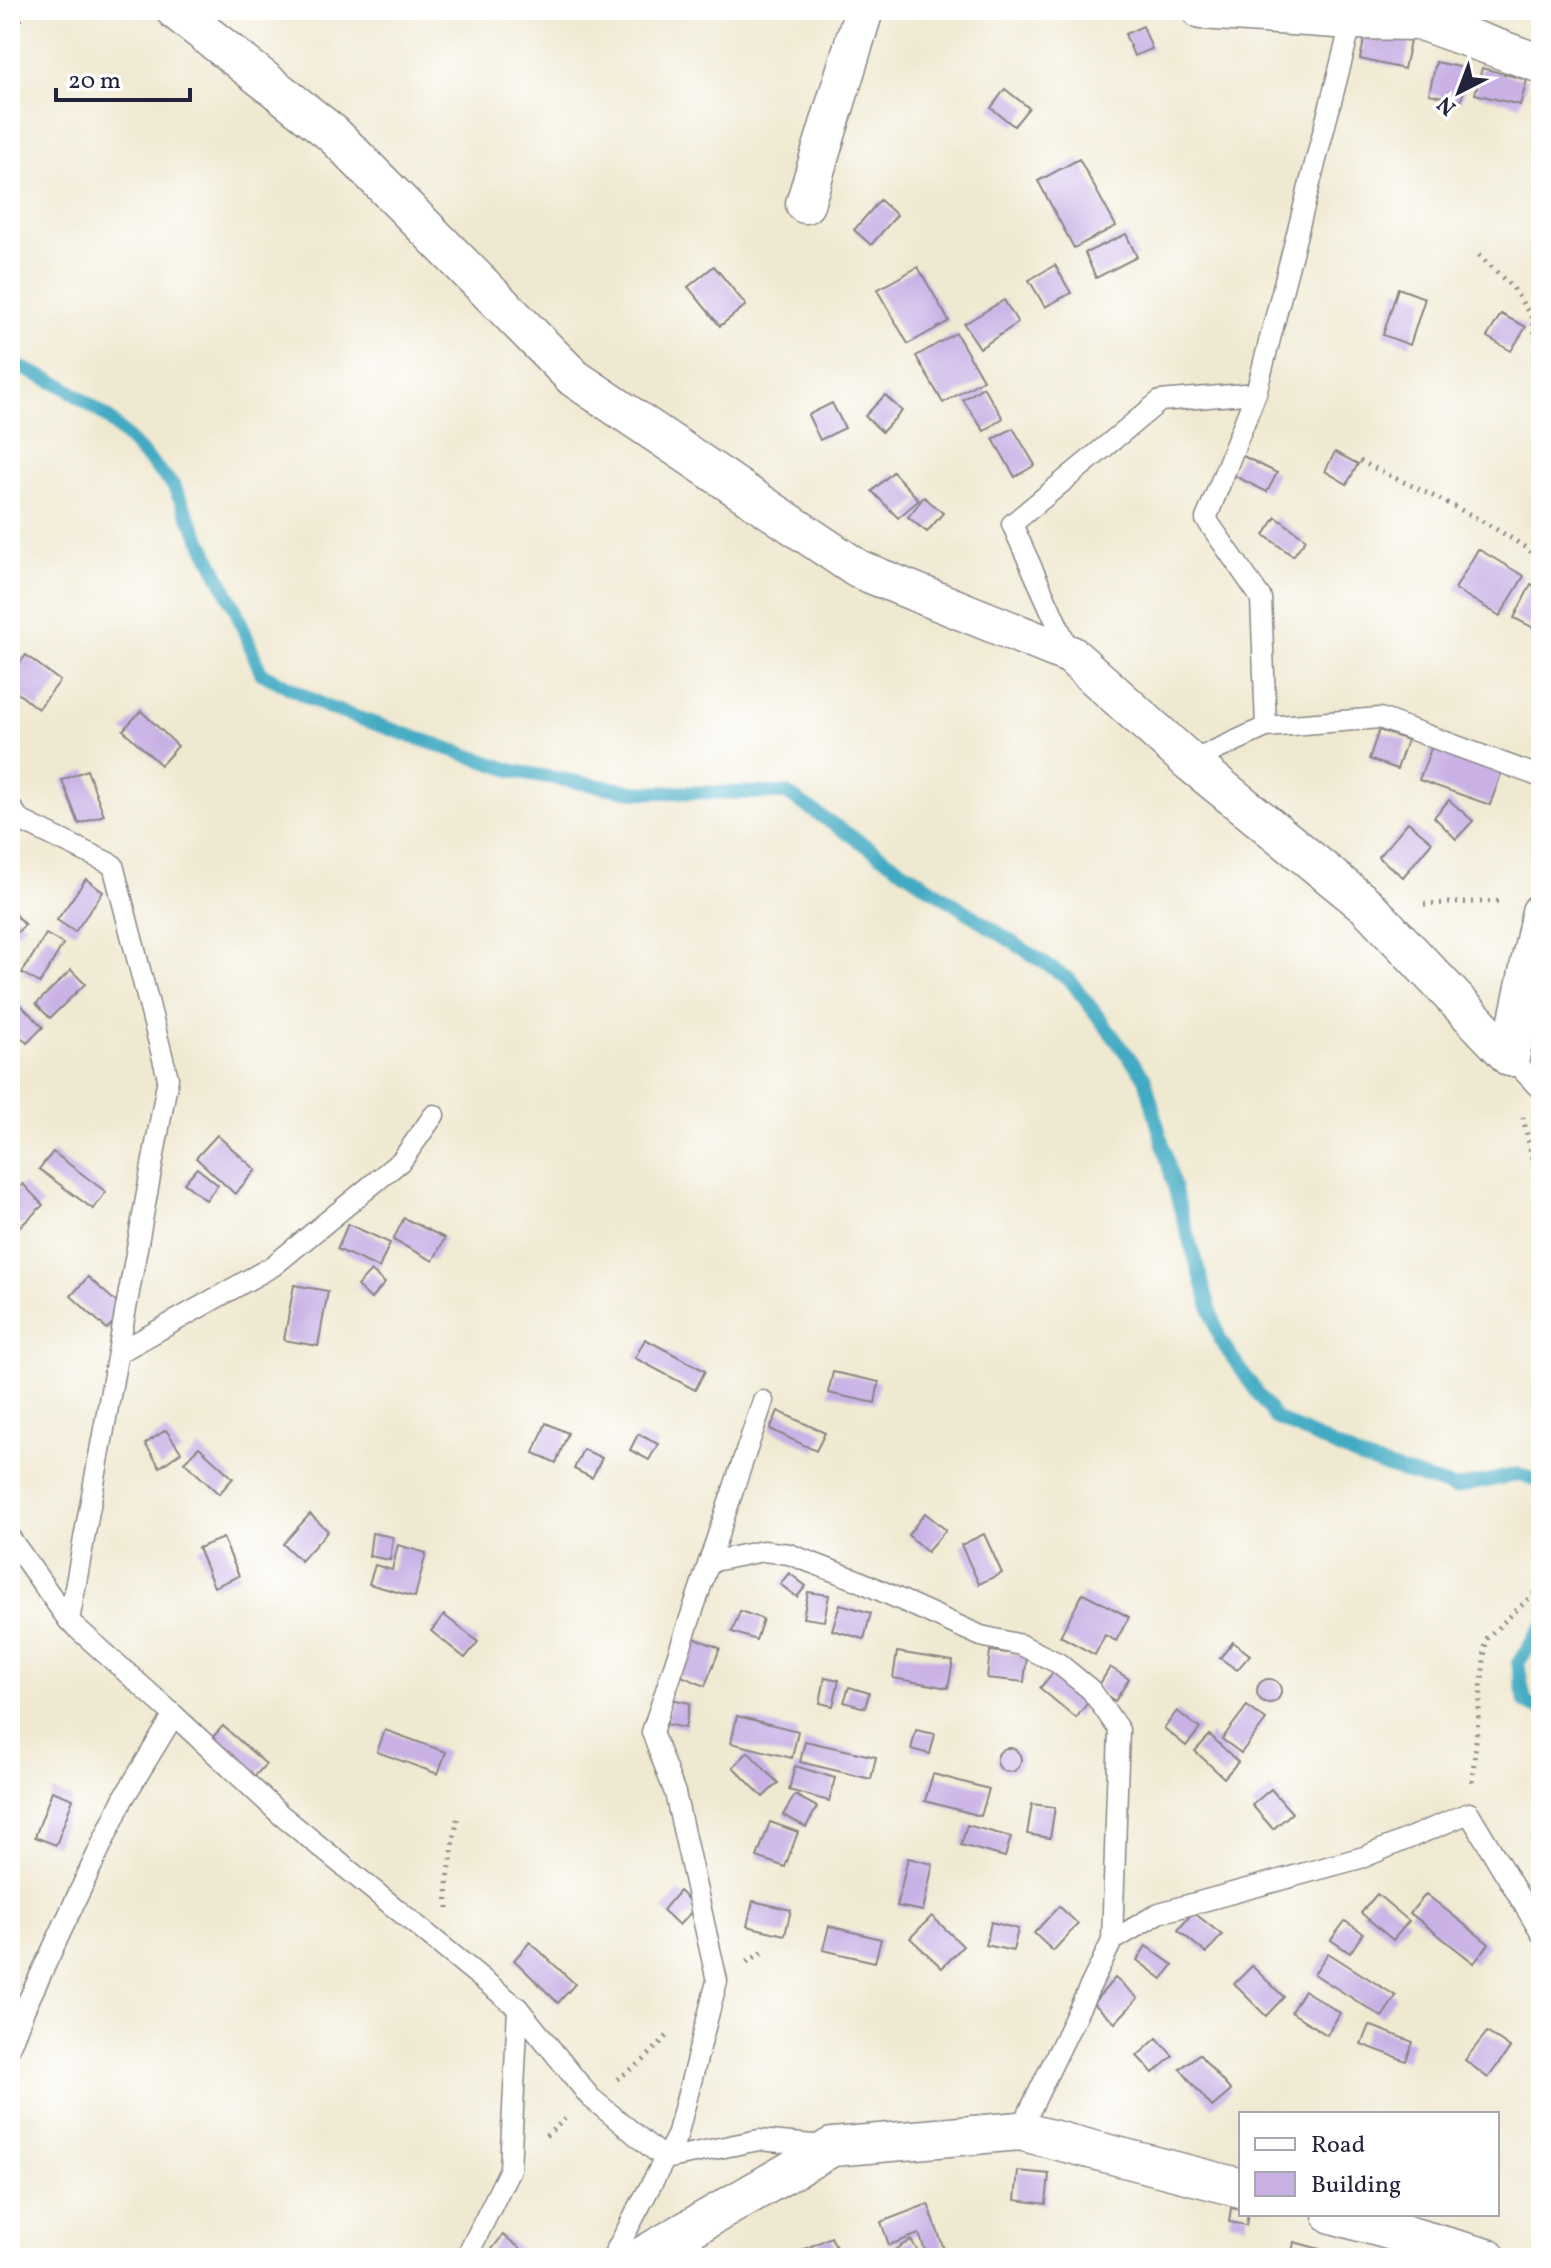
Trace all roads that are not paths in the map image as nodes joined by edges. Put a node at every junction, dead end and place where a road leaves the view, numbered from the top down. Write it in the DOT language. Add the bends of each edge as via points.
graph roads {
  1 [pos="175,10"];
  2 [pos="864,10"];
  3 [pos="1201,10"];
  4 [pos="1350,15"];
  5 [pos="1541,64"];
  6 [pos="805,204"];
  7 [pos="1256,393"];
  8 [pos="1071,655"];
  9 [pos="1266,727"];
  10 [pos="1190,762"];
  11 [pos="1541,777"];
  12 [pos="10,806"];
  13 [pos="1525,906"];
  14 [pos="1510,1057"];
  15 [pos="1541,1090"];
  16 [pos="434,1115"];
  17 [pos="118,1353"];
  18 [pos="763,1401"];
  19 [pos="10,1538"];
  20 [pos="709,1562"];
  21 [pos="69,1621"];
  22 [pos="174,1715"];
  23 [pos="1541,1933"];
  24 [pos="1112,1941"];
  25 [pos="518,2008"];
  26 [pos="10,2046"];
  27 [pos="1020,2131"];
  28 [pos="832,2147"];
  29 [pos="665,2159"];
  30 [pos="1239,2187"];
  31 [pos="1339,2216"];
  32 [pos="466,2258"];
  33 [pos="612,2258"];
  34 [pos="639,2258"];
  35 [pos="1487,2258"];
  1 -- 8 [label="street" via="333,134 574,378 858,569"];
  2 -- 6 [label="street"];
  3 -- 4 [label="street"];
  4 -- 5 [label="street" via="1421,21"];
  4 -- 7 [label="lane"];
  7 -- 8 [label="lane" via="1160,401 1012,524"];
  7 -- 9 [label="lane" via="1206,519 1261,598"];
  8 -- 10 [label="street"];
  9 -- 10 [label="lane"];
  9 -- 11 [label="lane" via="1380,718"];
  10 -- 14 [label="street" via="1367,906"];
  12 -- 17 [label="lane" via="20,820 113,865 168,1078"];
  13 -- 14 [label="street"];
  14 -- 15 [label="lane"];
  16 -- 17 [label="lane" via="402,1160 273,1266"];
  17 -- 21 [label="lane"];
  18 -- 20 [label="lane"];
  19 -- 21 [label="lane"];
  20 -- 24 [label="lane" via="763,1551 789,1554 981,1636 1021,1645 1058,1663 1091,1690 1119,1730"];
  20 -- 29 [label="lane" via="652,1732 675,1793 717,1981 677,2136"];
  21 -- 22 [label="lane"];
  22 -- 25 [label="lane" via="281,1815"];
  22 -- 26 [label="lane" via="123,1799"];
  23 -- 24 [label="lane" via="1469,1813 1364,1857 1159,1913"];
  24 -- 27 [label="lane"];
  25 -- 29 [label="lane" via="590,2097"];
  25 -- 32 [label="lane" via="510,2169"];
  27 -- 28 [label="street"];
  27 -- 30 [label="street"];
  28 -- 29 [label="lane" via="759,2140"];
  28 -- 34 [label="street"];
  29 -- 33 [label="lane"];
  31 -- 35 [label="street"];
}
